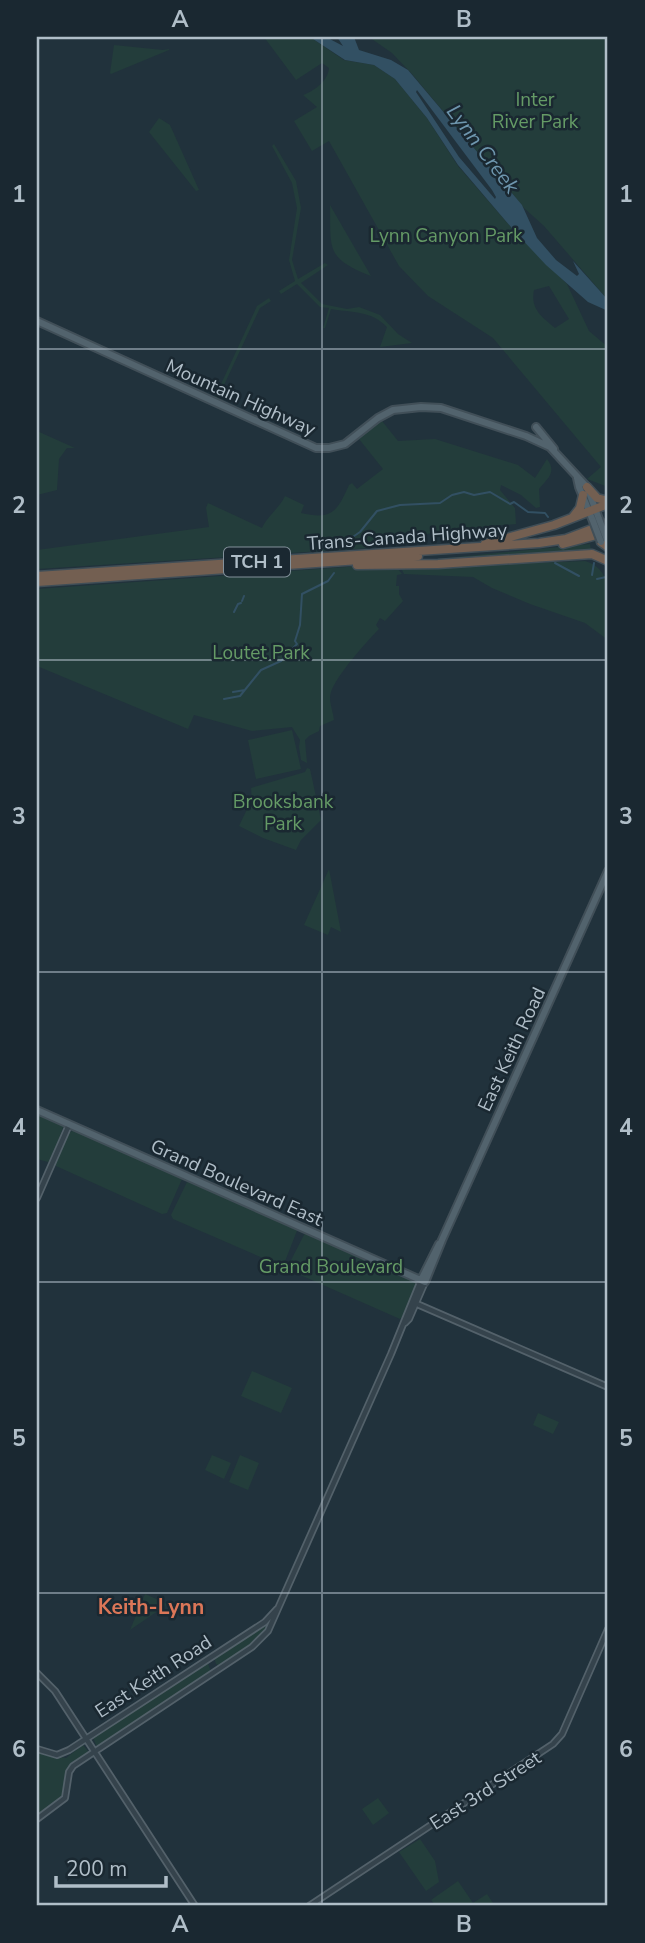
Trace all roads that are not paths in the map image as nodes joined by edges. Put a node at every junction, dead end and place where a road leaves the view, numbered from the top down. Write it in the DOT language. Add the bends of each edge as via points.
graph roads {
  1 [pos="37,321"];
  2 [pos="536,427"];
  3 [pos="555,451"];
  4 [pos="585,491"];
  5 [pos="608,503"];
  6 [pos="592,511"];
  7 [pos="571,519"];
  8 [pos="608,523"];
  9 [pos="607,541"];
  10 [pos="478,547"];
  11 [pos="608,561"];
  12 [pos="313,563"];
  13 [pos="37,576"];
  14 [pos="37,582"];
  15 [pos="608,871"];
  16 [pos="37,1110"];
  17 [pos="69,1125"];
  18 [pos="37,1198"];
  19 [pos="423,1281"];
  20 [pos="416,1291"];
  21 [pos="417,1304"];
  22 [pos="409,1309"];
  23 [pos="404,1324"];
  24 [pos="608,1387"];
  25 [pos="278,1606"];
  26 [pos="608,1629"];
  27 [pos="37,1673"];
  28 [pos="86,1738"];
  29 [pos="37,1749"];
  30 [pos="93,1752"];
  31 [pos="37,1819"];
  32 [pos="195,1906"];
  33 [pos="309,1906"];
  1 -- 3 [label="main road, Mountain Highway" via="316,448 345,444 386,413 429,407 526,436"];
  2 -- 3 [label="main road"];
  3 -- 4 [label="main road, Mountain Highway"];
  4 -- 5 [label="highway"];
  4 -- 6 [label="main road, Mountain Highway"];
  4 -- 7 [label="highway"];
  5 -- 6 [label="highway"];
  6 -- 7 [label="highway"];
  6 -- 9 [label="main road, Mountain Highway, bridge"];
  7 -- 10 [label="highway"];
  8 -- 10 [label="highway, Trans-Canada Highway / TCH 1" via="566,539"];
  9 -- 11 [label="main road, Mountain Highway"];
  9 -- 12 [label="highway, Trans-Canada Highway / TCH 1"];
  10 -- 13 [label="highway, Trans-Canada Highway / TCH 1"];
  11 -- 12 [label="highway" via="592,554 438,564"];
  12 -- 14 [label="highway, Trans-Canada Highway / TCH 1"];
  15 -- 19 [label="main road, East Keith Road"];
  16 -- 17 [label="main road, Grand Boulevard East"];
  17 -- 18 [label="street"];
  17 -- 19 [label="main road, Grand Boulevard East"];
  19 -- 20 [label="street, East Keith Road"];
  19 -- 21 [label="street, East Keith Road"];
  20 -- 21 [label="street"];
  20 -- 22 [label="street, East Keith Road"];
  21 -- 22 [label="street"];
  21 -- 23 [label="street, East Keith Road"];
  21 -- 24 [label="street"];
  22 -- 23 [label="street, East Keith Road"];
  23 -- 25 [label="street, East Keith Road"];
  25 -- 28 [label="street, East Keith Road" via="265,1622"];
  25 -- 30 [label="street, East Keith Road" via="272,1625 257,1642"];
  26 -- 33 [label="street, East 3rd Street" via="562,1734 553,1744"];
  27 -- 28 [label="street" via="55,1691"];
  28 -- 29 [label="street, East Keith Road" via="57,1755"];
  28 -- 30 [label="street"];
  30 -- 31 [label="street, East Keith Road" via="72,1766 65,1798"];
  30 -- 32 [label="street"];
}
